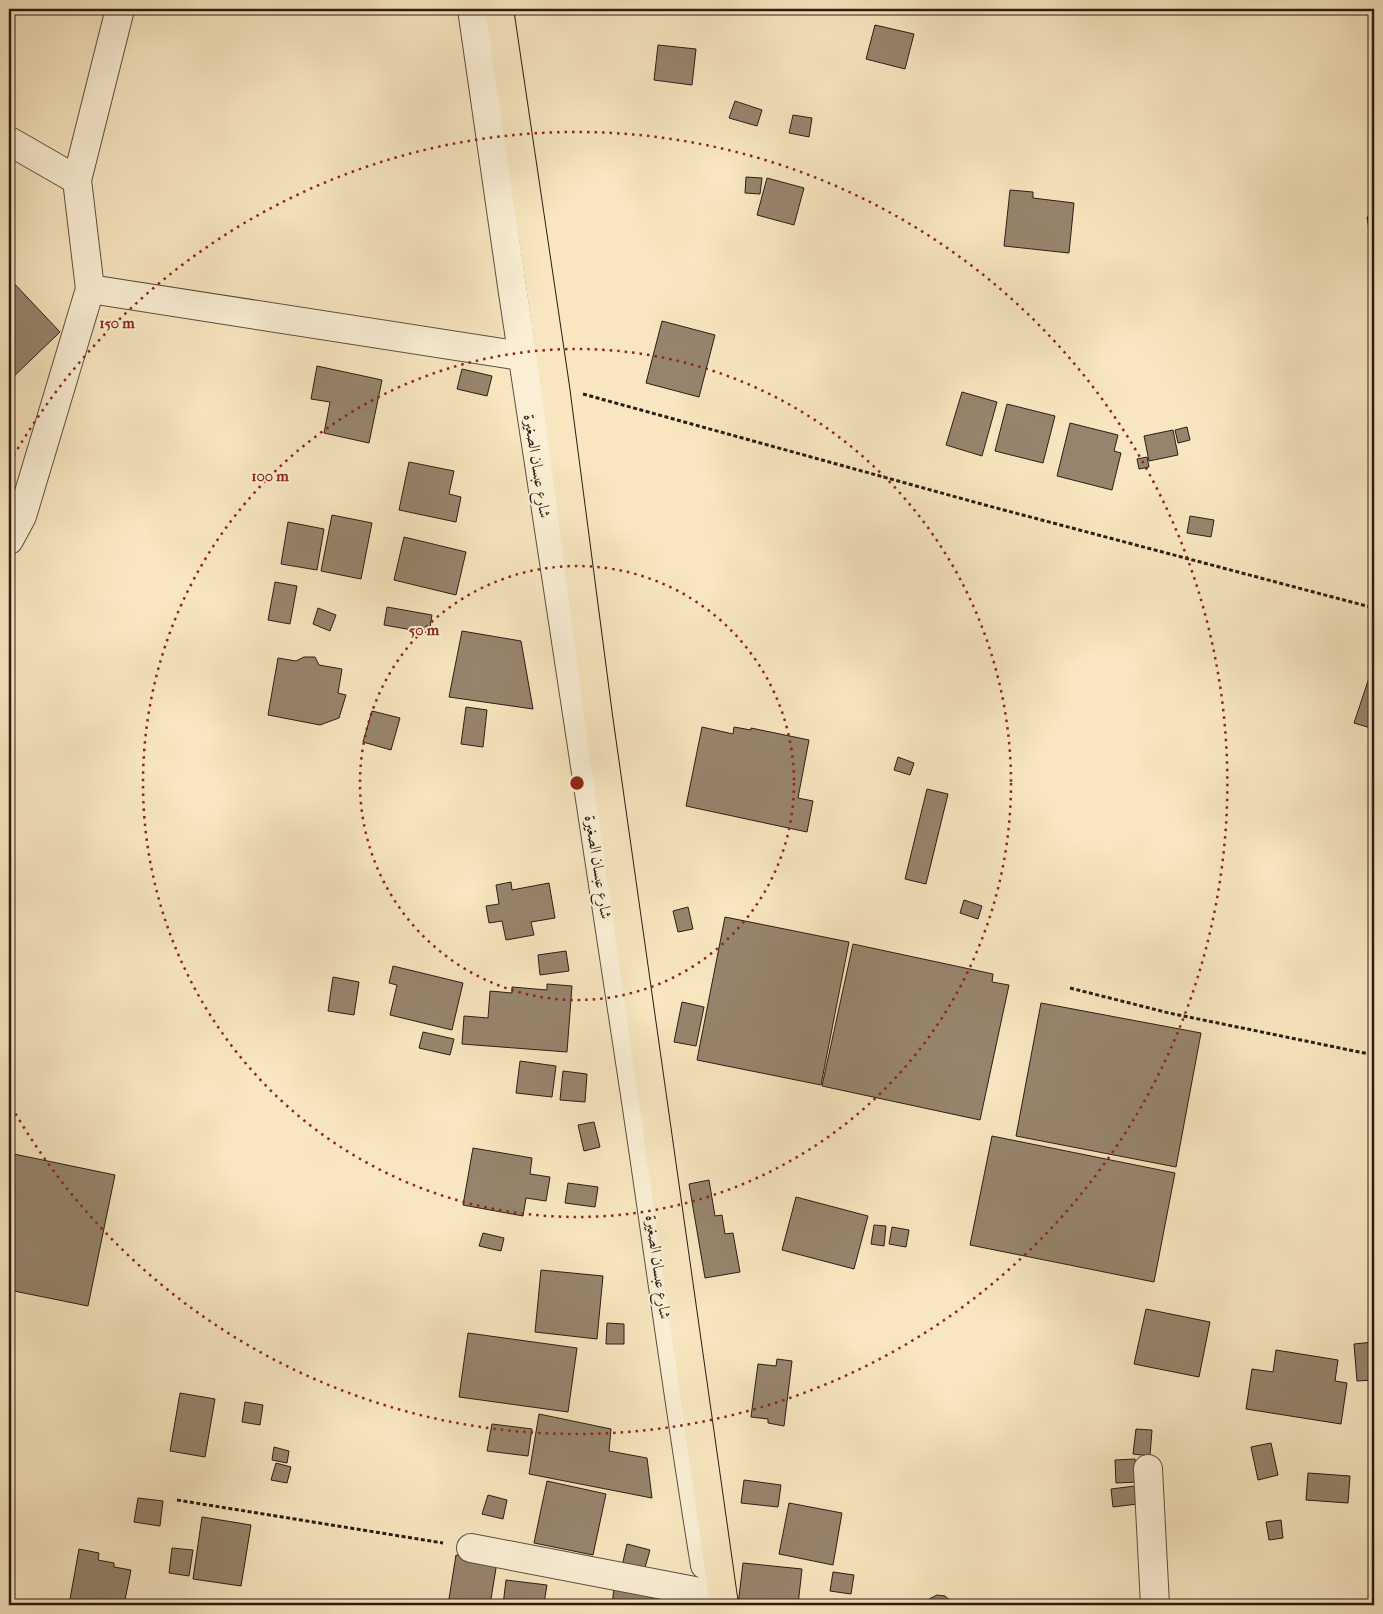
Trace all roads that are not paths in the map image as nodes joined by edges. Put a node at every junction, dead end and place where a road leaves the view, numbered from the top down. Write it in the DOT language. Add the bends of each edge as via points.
graph roads {
  1 [pos="120,9"];
  2 [pos="472,9"];
  3 [pos="499,9"];
  4 [pos="9,141"];
  5 [pos="77,180"];
  6 [pos="90,289"];
  7 [pos="521,356"];
  8 [pos="9,540"];
  9 [pos="1148,1469"];
  10 [pos="471,1548"];
  11 [pos="715,1601"];
  12 [pos="1155,1605"];
  1 -- 5 [label="street"];
  2 -- 7 [label="street, شارع عبسان الصغيرة"];
  3 -- 11 [label="main road, شارع عبسان الصغيرة" via="555,387"];
  4 -- 5 [label="street"];
  5 -- 6 [label="street"];
  6 -- 7 [label="street"];
  6 -- 8 [label="street" via="22,516"];
  7 -- 11 [label="street, شارع عبسان الصغيرة" via="641,1137 678,1401"];
  9 -- 12 [label="street"];
  10 -- 11 [label="street"];
}
